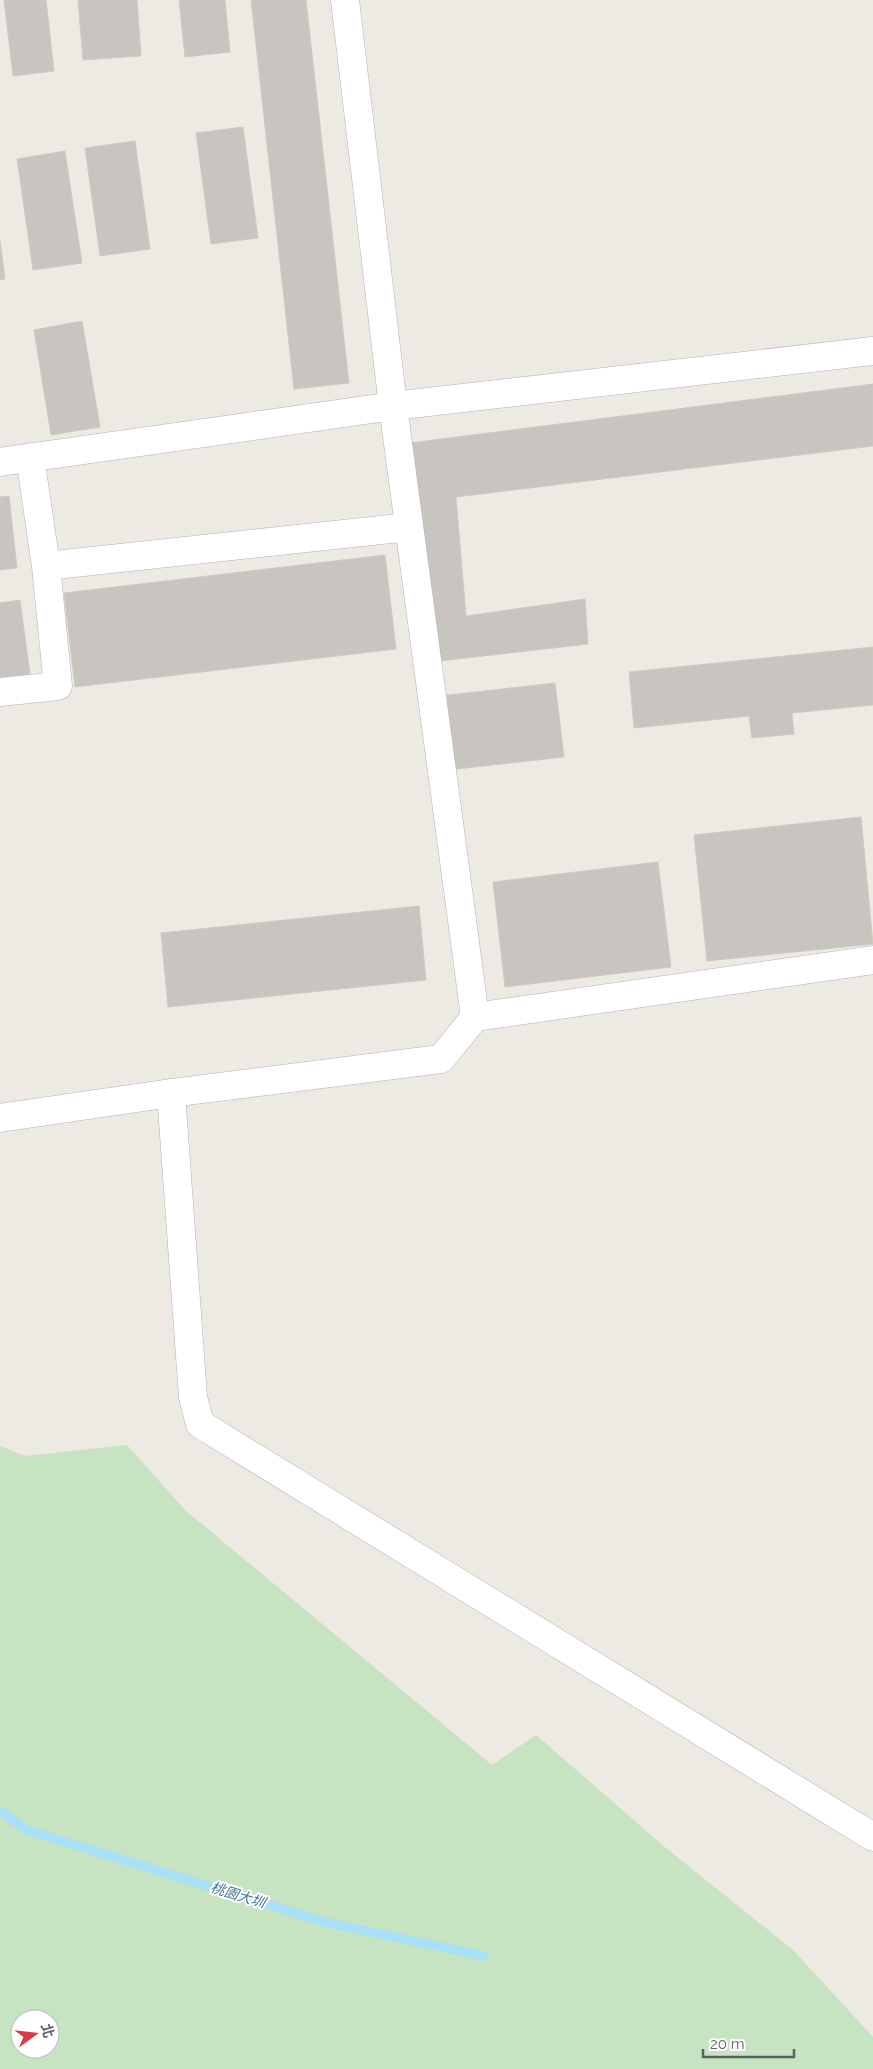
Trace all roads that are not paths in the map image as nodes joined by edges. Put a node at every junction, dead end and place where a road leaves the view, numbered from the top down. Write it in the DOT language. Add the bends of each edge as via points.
graph roads {
  1 [pos="345,0"];
  2 [pos="873,350"];
  3 [pos="393,406"];
  4 [pos="30,458"];
  5 [pos="0,462"];
  6 [pos="409,527"];
  7 [pos="46,566"];
  8 [pos="0,692"];
  9 [pos="873,960"];
  10 [pos="475,1017"];
  11 [pos="171,1093"];
  12 [pos="0,1118"];
  13 [pos="873,1837"];
  1 -- 3 [label="lane"];
  2 -- 3 [label="lane"];
  3 -- 4 [label="lane"];
  3 -- 6 [label="lane"];
  4 -- 5 [label="lane"];
  4 -- 7 [label="lane"];
  6 -- 7 [label="lane"];
  6 -- 10 [label="lane"];
  7 -- 8 [label="lane" via="58,686"];
  9 -- 10 [label="lane"];
  10 -- 11 [label="lane" via="441,1059"];
  11 -- 12 [label="lane"];
  11 -- 13 [label="lane" via="193,1397 200,1424"];
}
